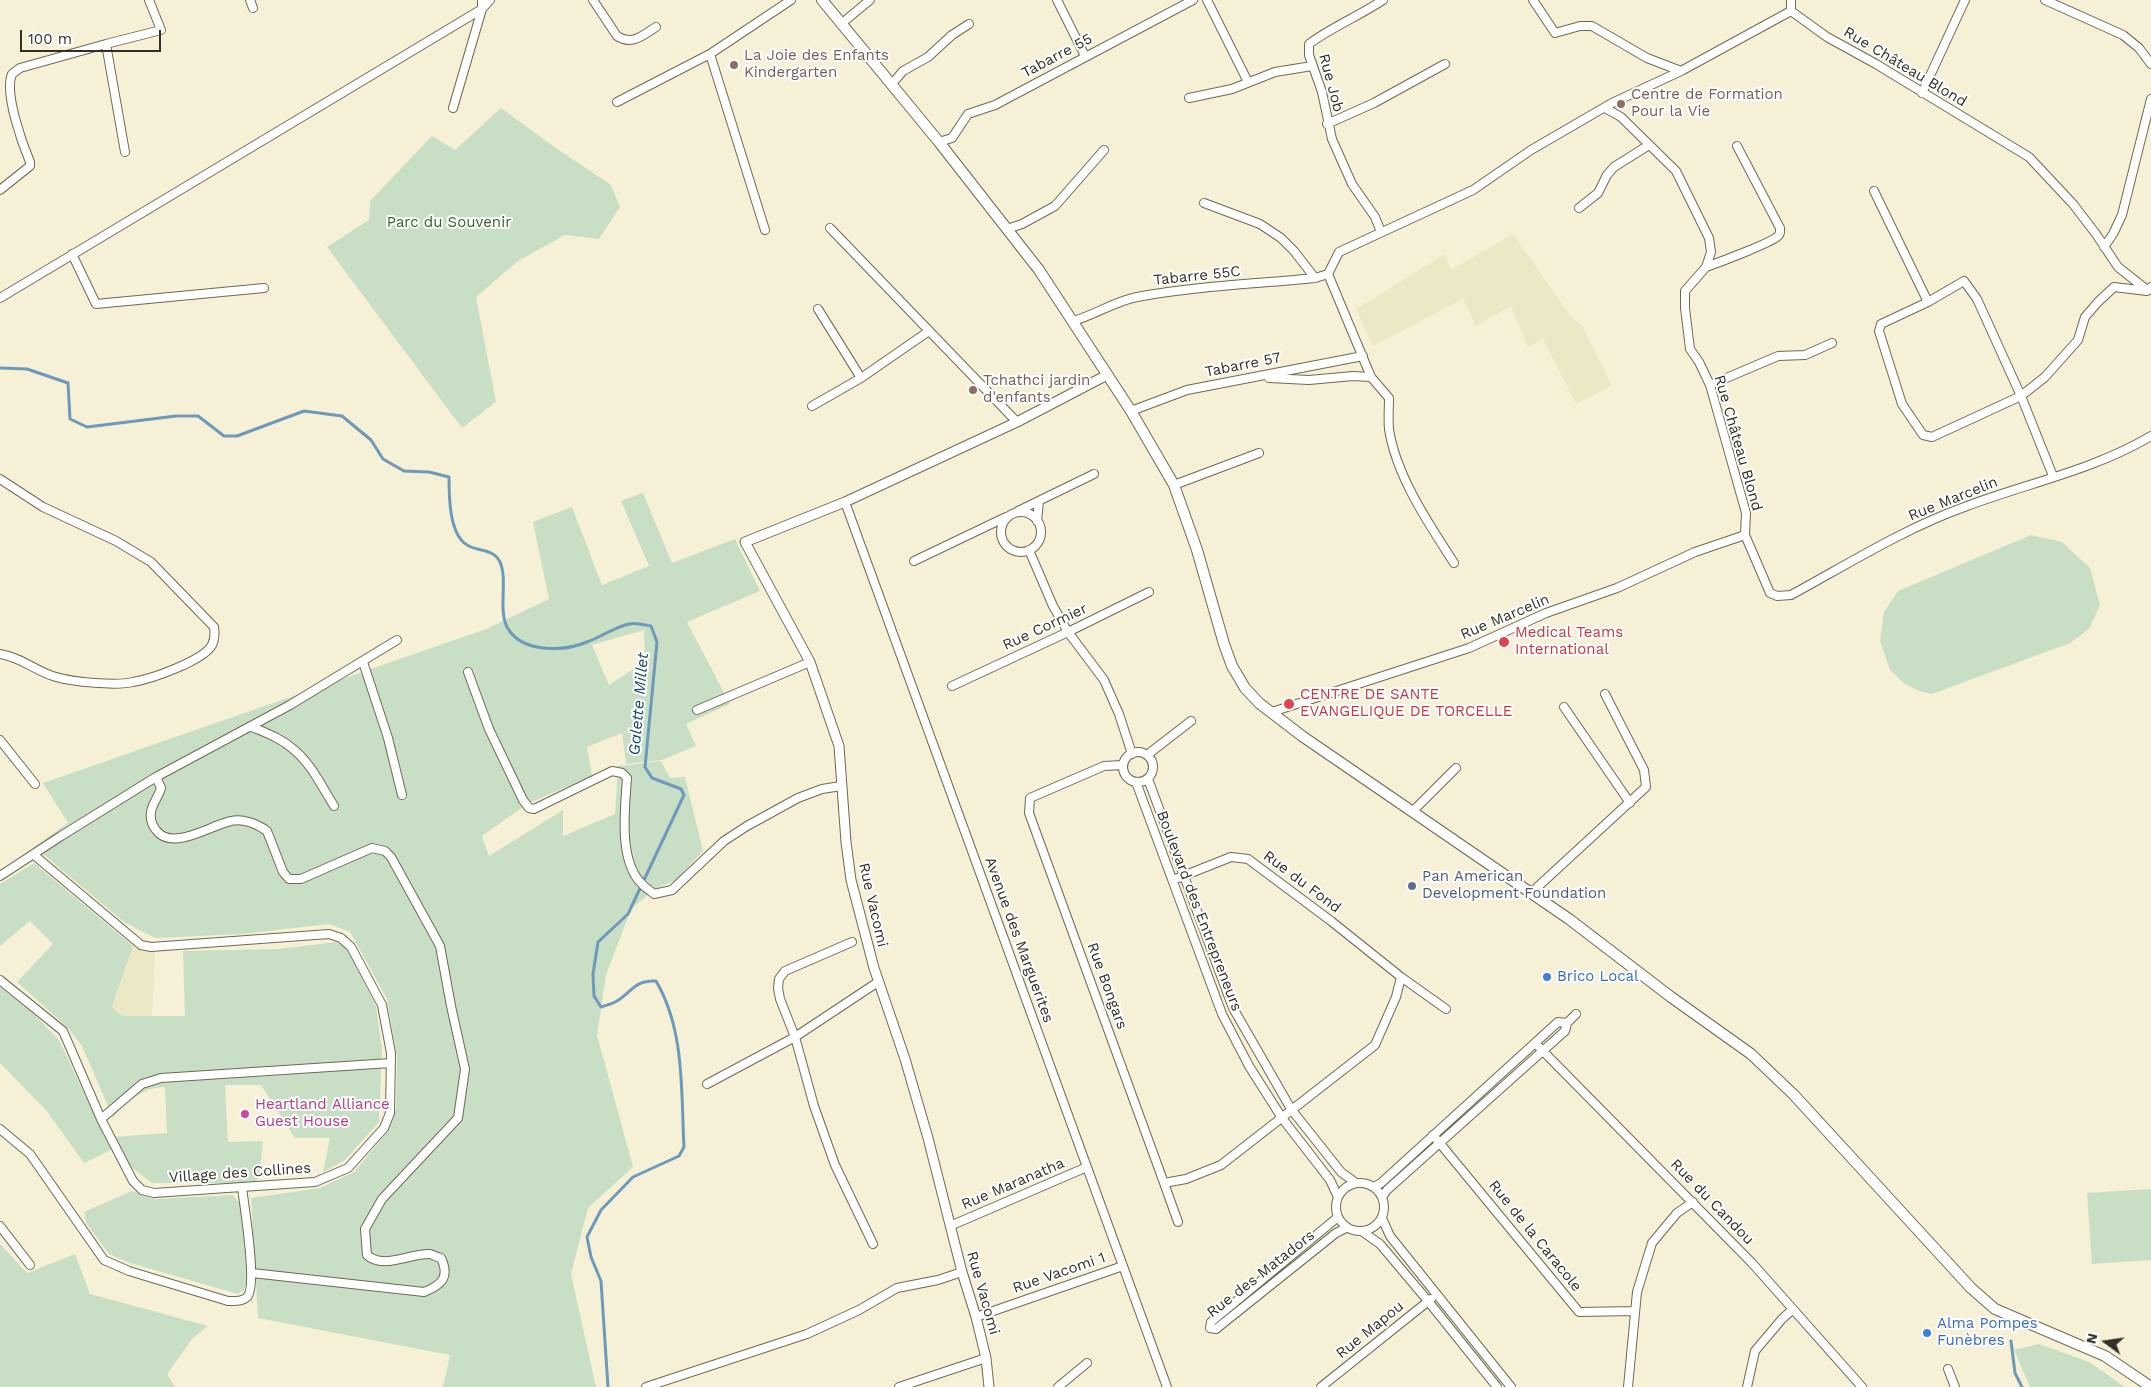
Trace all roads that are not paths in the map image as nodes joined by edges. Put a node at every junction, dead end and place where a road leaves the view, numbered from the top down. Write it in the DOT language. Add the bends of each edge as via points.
graph roads {
  1 [pos="150,0"];
  2 [pos="482,0"];
  3 [pos="490,0"];
  4 [pos="593,0"];
  5 [pos="792,0"];
  6 [pos="822,0"];
  7 [pos="870,0"];
  8 [pos="1057,0"];
  9 [pos="1193,0"];
  10 [pos="1207,0"];
  11 [pos="1383,0"];
  12 [pos="1533,0"];
  13 [pos="1791,0"];
  14 [pos="1965,0"];
  15 [pos="2045,0"];
  16 [pos="482,9"];
  17 [pos="1791,11"];
  18 [pos="841,24"];
  19 [pos="969,24"];
  20 [pos="656,27"];
  21 [pos="106,44"];
  22 [pos="710,54"];
  23 [pos="1085,56"];
  24 [pos="1445,64"];
  25 [pos="2151,64"];
  26 [pos="1312,66"];
  27 [pos="1681,71"];
  28 [pos="1248,82"];
  29 [pos="891,84"];
  30 [pos="1922,93"];
  31 [pos="1189,98"];
  32 [pos="2151,99"];
  33 [pos="617,102"];
  34 [pos="453,108"];
  35 [pos="1605,108"];
  36 [pos="1327,124"];
  37 [pos="939,142"];
  38 [pos="1649,145"];
  39 [pos="1737,146"];
  40 [pos="1104,150"];
  41 [pos="125,152"];
  42 [pos="0,190"];
  43 [pos="1874,191"];
  44 [pos="1204,203"];
  45 [pos="1579,208"];
  46 [pos="830,228"];
  47 [pos="765,230"];
  48 [pos="1007,230"];
  49 [pos="1381,232"];
  50 [pos="2104,247"];
  51 [pos="72,254"];
  52 [pos="1706,267"];
  53 [pos="1328,274"];
  54 [pos="1315,278"];
  55 [pos="264,288"];
  56 [pos="2150,291"];
  57 [pos="0,298"];
  58 [pos="1928,302"];
  59 [pos="818,309"];
  60 [pos="1073,321"];
  61 [pos="929,331"];
  62 [pos="1832,343"];
  63 [pos="1363,356"];
  64 [pos="1107,375"];
  65 [pos="1259,377"];
  66 [pos="1371,377"];
  67 [pos="861,378"];
  68 [pos="1710,385"];
  69 [pos="2021,396"];
  70 [pos="812,406"];
  71 [pos="1131,411"];
  72 [pos="1017,422"];
  73 [pos="2151,436"];
  74 [pos="1258,453"];
  75 [pos="1094,474"];
  76 [pos="2053,476"];
  77 [pos="0,479"];
  78 [pos="1174,485"];
  79 [pos="1039,501"];
  80 [pos="845,502"];
  81 [pos="1018,511"];
  82 [pos="1006,517"];
  83 [pos="1037,522"];
  84 [pos="986,527"];
  85 [pos="1745,535"];
  86 [pos="1002,537"];
  87 [pos="1029,550"];
  88 [pos="914,561"];
  89 [pos="1454,563"];
  90 [pos="1150,592"];
  91 [pos="1770,594"];
  92 [pos="1068,632"];
  93 [pos="397,640"];
  94 [pos="0,654"];
  95 [pos="364,662"];
  96 [pos="810,662"];
  97 [pos="468,672"];
  98 [pos="952,686"];
  99 [pos="1606,694"];
  100 [pos="1564,707"];
  101 [pos="697,710"];
  102 [pos="1272,712"];
  103 [pos="1190,721"];
  104 [pos="252,727"];
  105 [pos="0,740"];
  106 [pos="1132,754"];
  107 [pos="1147,755"];
  108 [pos="1123,765"];
  109 [pos="1456,768"];
  110 [pos="156,777"];
  111 [pos="1148,779"];
  112 [pos="1136,782"];
  113 [pos="35,784"];
  114 [pos="841,786"];
  115 [pos="402,795"];
  116 [pos="1630,803"];
  117 [pos="334,806"];
  118 [pos="1412,812"];
  119 [pos="34,855"];
  120 [pos="1184,875"];
  121 [pos="0,876"];
  122 [pos="1173,880"];
  123 [pos="1531,893"];
  124 [pos="852,942"];
  125 [pos="1401,977"];
  126 [pos="0,980"];
  127 [pos="878,982"];
  128 [pos="1446,1009"];
  129 [pos="1576,1014"];
  130 [pos="1567,1023"];
  131 [pos="795,1037"];
  132 [pos="1535,1042"];
  133 [pos="1543,1051"];
  134 [pos="391,1063"];
  135 [pos="707,1084"];
  136 [pos="1291,1109"];
  137 [pos="101,1118"];
  138 [pos="1282,1118"];
  139 [pos="0,1129"];
  140 [pos="1433,1135"];
  141 [pos="1440,1142"];
  142 [pos="1087,1167"];
  143 [pos="1164,1183"];
  144 [pos="1356,1183"];
  145 [pos="242,1187"];
  146 [pos="1374,1187"];
  147 [pos="1338,1197"];
  148 [pos="1382,1197"];
  149 [pos="1692,1202"];
  150 [pos="1338,1217"];
  151 [pos="1382,1218"];
  152 [pos="1178,1222"];
  153 [pos="0,1226"];
  154 [pos="950,1226"];
  155 [pos="1346,1228"];
  156 [pos="1363,1232"];
  157 [pos="873,1244"];
  158 [pos="30,1265"];
  159 [pos="1123,1266"];
  160 [pos="962,1272"];
  161 [pos="252,1273"];
  162 [pos="1437,1294"];
  163 [pos="1428,1301"];
  164 [pos="1793,1309"];
  165 [pos="1635,1311"];
  166 [pos="976,1317"];
  167 [pos="986,1358"];
  168 [pos="1087,1363"];
  169 [pos="1948,1369"];
  170 [pos="646,1387"];
  171 [pos="899,1387"];
  172 [pos="989,1387"];
  173 [pos="1058,1387"];
  174 [pos="1167,1387"];
  175 [pos="1321,1387"];
  176 [pos="1497,1387"];
  177 [pos="1511,1387"];
  178 [pos="1628,1387"];
  179 [pos="1747,1387"];
  180 [pos="1862,1387"];
  181 [pos="1955,1387"];
  182 [pos="2151,1387"];
  1 -- 21 [label="street" via="161,30"];
  2 -- 16 [label="street"];
  3 -- 16 [label="street"];
  4 -- 20 [label="street" via="617,36 623,39 633,41"];
  5 -- 22 [label="street"];
  6 -- 18 [label="main road"];
  7 -- 18 [label="street"];
  8 -- 23 [label="street"];
  9 -- 23 [label="street, Tabarre 55"];
  10 -- 28 [label="street"];
  11 -- 26 [label="street, Rue Job" via="1309,44"];
  12 -- 27 [label="street" via="1555,33 1592,26 1647,58"];
  13 -- 17 [label="street"];
  14 -- 30 [label="street"];
  15 -- 25 [label="street" via="2123,35 2140,48"];
  16 -- 34 [label="street"];
  16 -- 51 [label="street"];
  17 -- 27 [label="street"];
  17 -- 30 [label="street, Rue Château Blond" via="1827,37"];
  18 -- 29 [label="main road"];
  19 -- 29 [label="street"];
  21 -- 41 [label="street"];
  21 -- 42 [label="street" via="20,68 12,74 10,83 18,132 30,166"];
  22 -- 33 [label="street"];
  22 -- 47 [label="street"];
  23 -- 37 [label="street, Tabarre 55" via="995,105 968,114 952,138"];
  24 -- 36 [label="street" via="1374,103"];
  26 -- 28 [label="street" via="1275,72"];
  26 -- 36 [label="street, Rue Job" via="1322,92"];
  27 -- 35 [label="street"];
  28 -- 31 [label="street" via="1232,89"];
  29 -- 37 [label="main road"];
  30 -- 50 [label="street, Rue Château Blond" via="2029,156 2072,204"];
  32 -- 50 [label="street" via="2122,215"];
  35 -- 38 [label="street" via="1621,117"];
  35 -- 49 [label="street" via="1531,150 1473,190"];
  36 -- 49 [label="street, Rue Job" via="1352,184 1375,217"];
  37 -- 48 [label="main road"];
  38 -- 45 [label="street" via="1614,167 1598,193"];
  38 -- 52 [label="street" via="1676,171 1709,238 1711,252"];
  39 -- 52 [label="street" via="1780,233"];
  40 -- 48 [label="street" via="1055,206"];
  43 -- 58 [label="street"];
  44 -- 54 [label="street" via="1260,224 1281,238"];
  46 -- 61 [label="street"];
  48 -- 60 [label="main road"];
  49 -- 53 [label="street" via="1339,252"];
  50 -- 56 [label="street, Rue Château Blond" via="2118,267"];
  51 -- 55 [label="street" via="96,304"];
  51 -- 57 [label="street"];
  52 -- 68 [label="street, Rue Château Blond" via="1685,291 1685,308 1690,348"];
  53 -- 54 [label="street, Tabarre 55C"];
  53 -- 63 [label="street"];
  54 -- 60 [label="street, Tabarre 55C" via="1136,297"];
  56 -- 69 [label="street" via="2114,287 2085,317 2078,340 2045,377"];
  58 -- 69 [label="street" via="1964,280 1977,299"];
  58 -- 69 [label="street" via="1881,324 1879,331 1902,404 1923,435 1932,437"];
  59 -- 67 [label="street"];
  60 -- 64 [label="main road"];
  61 -- 67 [label="street"];
  61 -- 72 [label="street"];
  62 -- 68 [label="street" via="1805,355 1778,356"];
  63 -- 65 [label="street, Tabarre 57"];
  63 -- 66 [label="street"];
  64 -- 71 [label="main road"];
  64 -- 72 [label="street"];
  65 -- 66 [label="street" via="1309,380"];
  65 -- 71 [label="street, Tabarre 57" via="1187,390"];
  66 -- 89 [label="street" via="1389,398 1389,429 1408,484"];
  67 -- 70 [label="street"];
  68 -- 85 [label="street, Rue Château Blond" via="1746,513"];
  69 -- 76 [label="street"];
  71 -- 78 [label="main road"];
  72 -- 80 [label="street"];
  73 -- 76 [label="street, Rue Marcelin" via="2083,469"];
  74 -- 78 [label="street"];
  75 -- 79 [label="street"];
  76 -- 91 [label="street, Rue Marcelin" via="1965,506 1908,532 1790,595"];
  77 -- 94 [label="street" via="43,507 116,541 151,562 214,627 215,637 203,656 132,683 55,677"];
  78 -- 102 [label="main road" via="1232,666 1245,688"];
  79 -- 81 [label="street"];
  79 -- 83 [label="street"];
  80 -- 96 [label="street, Rue Vacomi" via="745,542"];
  80 -- 142 [label="street, Avenue des Marguerites"];
  81 -- 82 [label="street"];
  81 -- 83 [label="street" via="1029,514"];
  82 -- 84 [label="street"];
  82 -- 86 [label="street"];
  83 -- 87 [label="street" via="1040,538"];
  84 -- 86 [label="street"];
  84 -- 88 [label="street"];
  85 -- 91 [label="street, Rue Château Blond"];
  85 -- 102 [label="street, Rue Marcelin" via="1695,552 1618,588 1546,613 1468,648"];
  86 -- 87 [label="street" via="1012,550"];
  87 -- 92 [label="street" via="1046,592"];
  90 -- 92 [label="street, Rue Cormier"];
  92 -- 98 [label="street, Rue Cormier"];
  92 -- 106 [label="street" via="1104,680"];
  93 -- 95 [label="street"];
  95 -- 104 [label="street"];
  95 -- 115 [label="street"];
  96 -- 101 [label="street"];
  96 -- 114 [label="street, Rue Vacomi" via="839,746"];
  97 -- 114 [label="street" via="488,729 529,808 534,809 612,771 627,778 625,845 631,868 641,884 654,894 672,890 719,846 747,826 798,798"];
  99 -- 116 [label="street" via="1644,770 1647,783"];
  100 -- 116 [label="street"];
  102 -- 118 [label="main road"];
  103 -- 107 [label="street"];
  104 -- 110 [label="street"];
  104 -- 117 [label="street" via="293,748"];
  105 -- 113 [label="street"];
  106 -- 107 [label="street" via="1141,752"];
  106 -- 108 [label="street"];
  107 -- 111 [label="street" via="1153,766"];
  108 -- 112 [label="street" via="1126,777"];
  108 -- 143 [label="street, Rue Bongars" via="1104,766 1030,798 1029,813"];
  109 -- 118 [label="street"];
  110 -- 119 [label="street"];
  110 -- 161 [label="street" via="161,788 151,811 151,823 157,832 178,840 232,820 261,826 267,831 283,872 290,879 301,879 372,848 385,851 440,946 465,1070 458,1118 382,1199 365,1229 367,1255 372,1259 381,1261 430,1254 441,1258 446,1269 435,1288 424,1292"];
  111 -- 112 [label="street"];
  111 -- 120 [label="street, Boulevard des Entrepreneurs"];
  112 -- 122 [label="street, Boulevard des Entrepreneurs"];
  114 -- 127 [label="street, Rue Vacomi" via="851,880"];
  116 -- 123 [label="street"];
  118 -- 123 [label="main road"];
  119 -- 121 [label="street"];
  119 -- 134 [label="street, Village des Collines" via="141,945 151,947 329,934 341,938 351,947 382,1005"];
  120 -- 122 [label="street, Rue du Fond"];
  120 -- 125 [label="street, Rue du Fond" via="1231,857 1248,859"];
  120 -- 136 [label="street, Boulevard des Entrepreneurs" via="1233,1008"];
  122 -- 138 [label="street, Boulevard des Entrepreneurs" via="1222,1014"];
  123 -- 182 [label="main road" via="1751,1054 1794,1095 1971,1288 1995,1309 2105,1356"];
  124 -- 131 [label="street" via="785,971 779,979 780,999"];
  125 -- 128 [label="street, Rue du Fond"];
  125 -- 136 [label="street" via="1375,1045"];
  126 -- 137 [label="street, Village des Collines" via="63,1031"];
  127 -- 131 [label="street"];
  127 -- 154 [label="street, Rue Vacomi" via="907,1067"];
  129 -- 130 [label="street"];
  130 -- 132 [label="street" via="1558,1022"];
  130 -- 133 [label="street" via="1565,1031"];
  131 -- 135 [label="street"];
  131 -- 157 [label="street" via="826,1142"];
  132 -- 133 [label="street, Rue du Candou"];
  132 -- 140 [label="street"];
  133 -- 141 [label="street"];
  133 -- 149 [label="street, Rue du Candou"];
  134 -- 137 [label="street" via="161,1078 142,1084"];
  134 -- 145 [label="street, Village des Collines" via="390,1113 384,1128 348,1168 315,1182"];
  136 -- 138 [label="street"];
  136 -- 144 [label="street, Boulevard des Entrepreneurs" via="1341,1172"];
  137 -- 145 [label="street, Village des Collines" via="132,1181 142,1190 154,1193"];
  138 -- 143 [label="street" via="1221,1165 1186,1179"];
  138 -- 147 [label="street, Boulevard des Entrepreneurs" via="1330,1180"];
  139 -- 161 [label="street" via="30,1154 104,1260 129,1271 228,1301 247,1298"];
  140 -- 141 [label="street, Rue de la Caracole"];
  140 -- 146 [label="street"];
  141 -- 148 [label="street"];
  141 -- 165 [label="street, Rue de la Caracole" via="1579,1312"];
  142 -- 154 [label="street, Rue Maranatha"];
  142 -- 159 [label="street, Avenue des Marguerites"];
  143 -- 152 [label="street, Rue Bongars"];
  144 -- 146 [label="street"];
  144 -- 147 [label="street"];
  145 -- 161 [label="street"];
  146 -- 148 [label="street"];
  147 -- 150 [label="street"];
  148 -- 151 [label="street" via="1385,1210"];
  149 -- 164 [label="street, Rue du Candou"];
  149 -- 165 [label="street" via="1677,1213 1652,1243 1637,1292"];
  150 -- 155 [label="street"];
  150 -- 155 [label="street, Rue des Matadors" via="1210,1322 1210,1328 1216,1329"];
  151 -- 156 [label="street"];
  151 -- 162 [label="street" via="1390,1236"];
  153 -- 158 [label="street"];
  154 -- 160 [label="street, Rue Vacomi"];
  155 -- 156 [label="street"];
  156 -- 163 [label="street" via="1380,1244"];
  159 -- 166 [label="street, Rue Vacomi 1"];
  159 -- 174 [label="street, Avenue des Marguerites"];
  160 -- 166 [label="street, Rue Vacomi"];
  160 -- 170 [label="street" via="897,1288 807,1334"];
  162 -- 163 [label="street, Rue Mapou"];
  162 -- 177 [label="street"];
  163 -- 175 [label="street, Rue Mapou"];
  163 -- 176 [label="street"];
  164 -- 179 [label="street" via="1755,1351"];
  164 -- 180 [label="street, Rue du Candou"];
  165 -- 178 [label="street"];
  166 -- 167 [label="street, Rue Vacomi"];
  167 -- 171 [label="street"];
  167 -- 172 [label="street, Rue Vacomi"];
  168 -- 173 [label="street"];
  169 -- 181 [label="street"];
}
